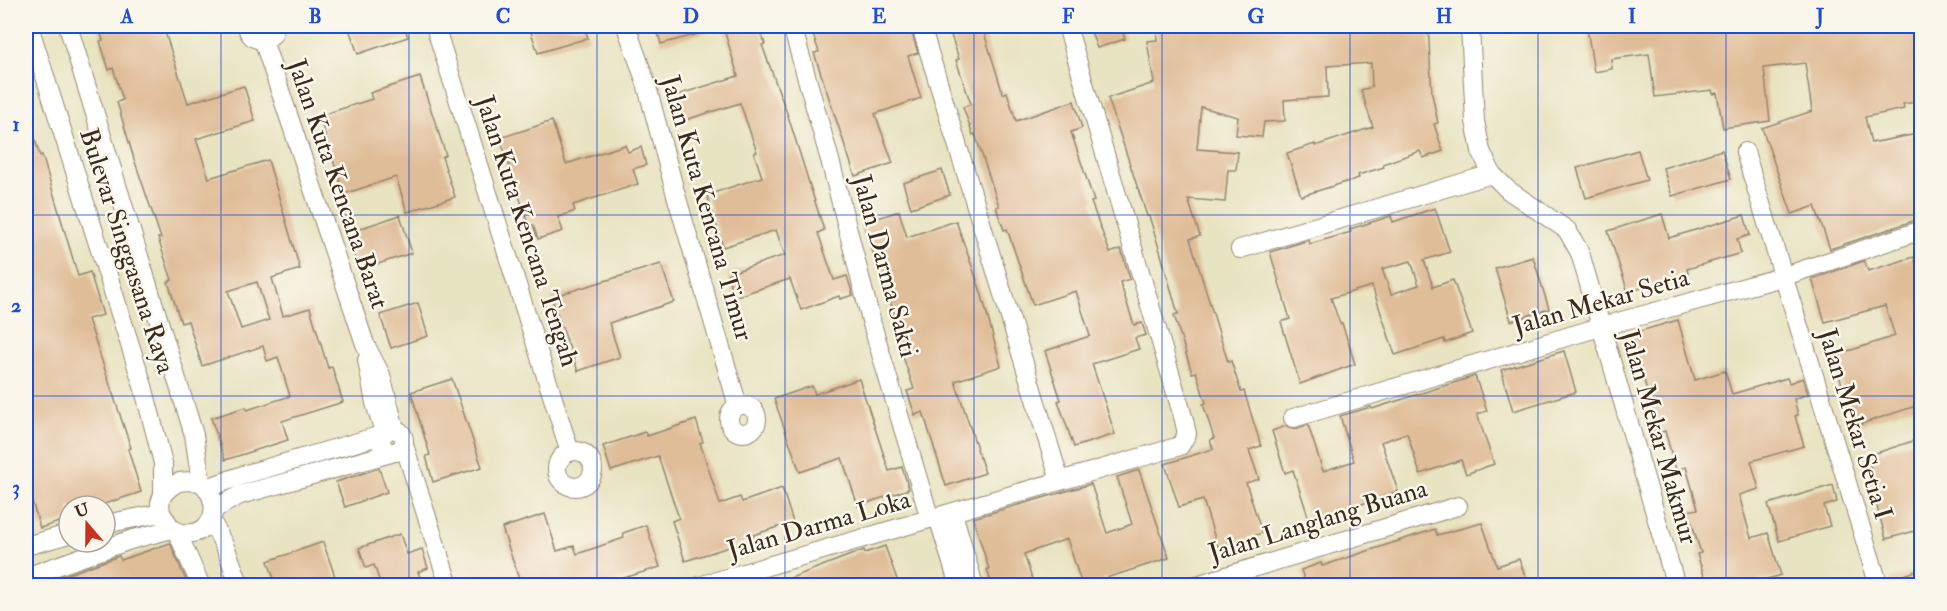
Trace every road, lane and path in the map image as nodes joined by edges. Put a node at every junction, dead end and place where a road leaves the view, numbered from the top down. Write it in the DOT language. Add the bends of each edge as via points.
graph roads {
  1 [pos="28,26"];
  2 [pos="68,26"];
  3 [pos="247,26"];
  4 [pos="274,26"];
  5 [pos="435,26"];
  6 [pos="626,26"];
  7 [pos="792,26"];
  8 [pos="921,26"];
  9 [pos="1067,26"];
  10 [pos="1470,26"];
  11 [pos="263,40"];
  12 [pos="1745,152"];
  13 [pos="1492,174"];
  14 [pos="1921,231"];
  15 [pos="1239,249"];
  16 [pos="1782,277"];
  17 [pos="1600,327"];
  18 [pos="738,406"];
  19 [pos="1293,418"];
  20 [pos="387,432"];
  21 [pos="398,449"];
  22 [pos="570,452"];
  23 [pos="1060,481"];
  24 [pos="204,485"];
  25 [pos="163,494"];
  26 [pos="1458,506"];
  27 [pos="161,513"];
  28 [pos="213,515"];
  29 [pos="941,516"];
  30 [pos="117,522"];
  31 [pos="174,530"];
  32 [pos="57,537"];
  33 [pos="26,546"];
  34 [pos="26,577"];
  35 [pos="716,583"];
  36 [pos="201,585"];
  37 [pos="240,585"];
  38 [pos="449,585"];
  39 [pos="699,585"];
  40 [pos="958,585"];
  41 [pos="974,585"];
  42 [pos="1193,585"];
  43 [pos="1676,585"];
  44 [pos="1879,585"];
  1 -- 25 [label="street, Bulevar Singgasana Raya" via="143,386 163,463"];
  2 -- 24 [label="street, Bulevar Singgasana Raya" via="194,435"];
  3 -- 11 [label="street" via="251,36"];
  4 -- 11 [label="street" via="273,33"];
  5 -- 22 [label="street, Jalan Kuta Kencana Tengah"];
  6 -- 18 [label="street, Jalan Kuta Kencana Timur" via="646,83"];
  7 -- 29 [label="street, Jalan Darma Sakti" via="872,324"];
  8 -- 23 [label="street"];
  9 -- 23 [label="street, Jalan Darma Loka" via="1187,434 1180,446"];
  10 -- 13 [label="street, Jalan Mekar Makmur" via="1475,121 1481,150"];
  11 -- 20 [label="street, Jalan Kuta Kencana Barat" via="364,344 389,398"];
  12 -- 16 [label="street, Jalan Mekar Setia I"];
  13 -- 15 [label="street"];
  13 -- 17 [label="street, Jalan Mekar Makmur" via="1567,230 1580,253"];
  14 -- 16 [label="street, Jalan Mekar Setia"];
  16 -- 17 [label="street, Jalan Mekar Setia"];
  16 -- 44 [label="street, Jalan Mekar Setia I"];
  17 -- 19 [label="street, Jalan Mekar Setia"];
  17 -- 43 [label="street, Jalan Mekar Makmur"];
  20 -- 21 [label="street, Jalan Kuta Kencana Barat" via="381,439 383,448"];
  20 -- 24 [label="street"];
  21 -- 28 [label="street" via="240,495"];
  21 -- 38 [label="street"];
  23 -- 29 [label="street, Jalan Darma Loka"];
  24 -- 25 [label="street" via="184,480"];
  24 -- 28 [label="street" via="213,498"];
  25 -- 27 [label="street"];
  26 -- 42 [label="street, Jalan Langlang Buana"];
  27 -- 30 [label="street"];
  27 -- 31 [label="street"];
  28 -- 31 [label="street" via="196,532"];
  28 -- 37 [label="street"];
  29 -- 35 [label="street, Jalan Darma Loka"];
  29 -- 40 [label="street"];
  29 -- 41 [label="street"];
  31 -- 34 [label="street" via="130,540"];
  31 -- 36 [label="street"];
  32 -- 33 [label="street"];
  35 -- 39 [label="street, Jalan Darma Loka"];
}
